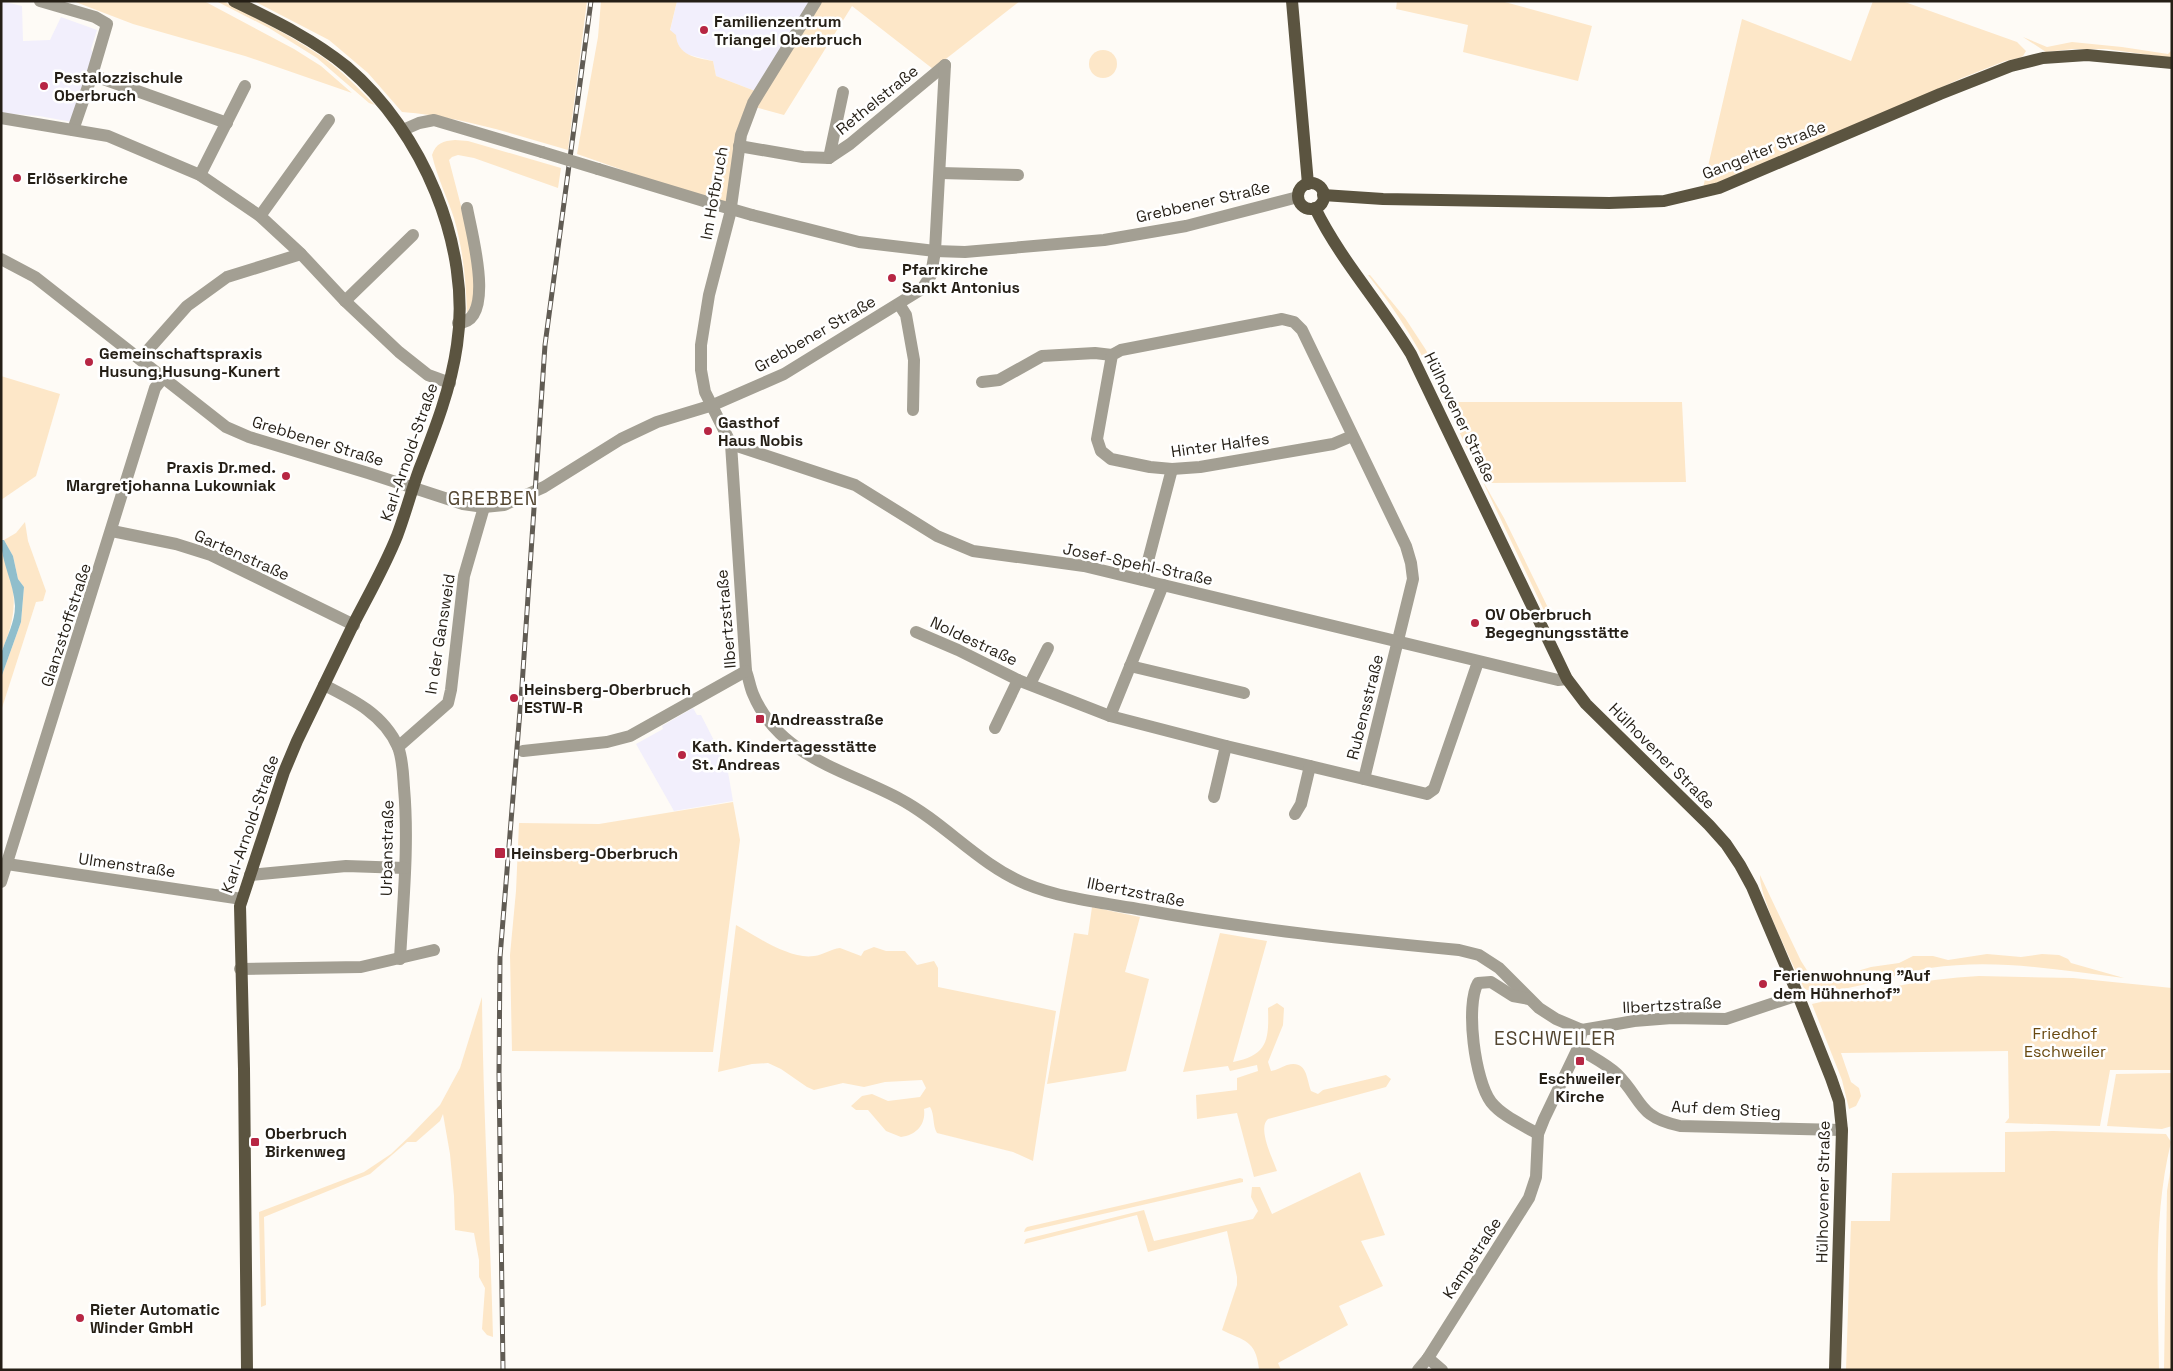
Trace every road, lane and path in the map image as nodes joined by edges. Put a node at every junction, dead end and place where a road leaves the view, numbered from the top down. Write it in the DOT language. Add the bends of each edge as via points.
graph roads {
  1 [pos="40,1"];
  2 [pos="234,1"];
  3 [pos="816,1"];
  4 [pos="1292,1"];
  5 [pos="2172,63"];
  6 [pos="92,75"];
  7 [pos="245,86"];
  8 [pos="843,92"];
  9 [pos="1,118"];
  10 [pos="329,120"];
  11 [pos="227,123"];
  12 [pos="73,130"];
  13 [pos="403,130"];
  14 [pos="739,146"];
  15 [pos="829,158"];
  16 [pos="940,173"];
  17 [pos="200,175"];
  18 [pos="1018,175"];
  19 [pos="1308,184"];
  20 [pos="1323,195"];
  21 [pos="1298,197"];
  22 [pos="466,208"];
  23 [pos="1315,208"];
  24 [pos="260,216"];
  25 [pos="413,234"];
  26 [pos="936,251"];
  27 [pos="301,254"];
  28 [pos="1,259"];
  29 [pos="345,301"];
  30 [pos="899,304"];
  31 [pos="458,323"];
  32 [pos="1112,355"];
  33 [pos="140,359"];
  34 [pos="163,378"];
  35 [pos="982,382"];
  36 [pos="450,383"];
  37 [pos="713,405"];
  38 [pos="913,410"];
  39 [pos="1352,436"];
  40 [pos="730,444"];
  41 [pos="1172,469"];
  42 [pos="414,487"];
  43 [pos="484,507"];
  44 [pos="112,531"];
  45 [pos="1143,580"];
  46 [pos="1163,585"];
  47 [pos="354,625"];
  48 [pos="916,632"];
  49 [pos="1398,642"];
  50 [pos="1048,648"];
  51 [pos="1478,662"];
  52 [pos="1130,666"];
  53 [pos="746,672"];
  54 [pos="1568,679"];
  55 [pos="1024,682"];
  56 [pos="324,685"];
  57 [pos="1244,693"];
  58 [pos="1110,716"];
  59 [pos="995,728"];
  60 [pos="1226,746"];
  61 [pos="398,747"];
  62 [pos="522,751"];
  63 [pos="1310,766"];
  64 [pos="1364,779"];
  65 [pos="1214,797"];
  66 [pos="1295,814"];
  67 [pos="7,864"];
  68 [pos="405,868"];
  69 [pos="250,876"];
  70 [pos="1,882"];
  71 [pos="242,899"];
  72 [pos="434,950"];
  73 [pos="400,959"];
  74 [pos="240,969"];
  75 [pos="1798,995"];
  76 [pos="1529,999"];
  77 [pos="1582,1030"];
  78 [pos="1578,1048"];
  79 [pos="1842,1130"];
  80 [pos="1538,1134"];
  81 [pos="1428,1358"];
  82 [pos="247,1370"];
  83 [pos="1418,1370"];
  84 [pos="1442,1370"];
  85 [pos="1835,1370"];
  1 -- 6 [label="street" via="95,17 107,24"];
  2 -- 13 [label="main road, Karl-Arnold-Straße" via="317,44 347,67 378,98"];
  3 -- 14 [label="street, Im Hofbruch" via="754,103"];
  4 -- 19 [label="main road"];
  5 -- 20 [label="main road, Gangelter Straße" via="2088,55 2043,58 2011,66 1719,188 1664,201 1610,203"];
  6 -- 11 [label="street"];
  6 -- 12 [label="street"];
  7 -- 11 [label="street"];
  8 -- 15 [label="street"];
  9 -- 12 [label="street"];
  10 -- 24 [label="street"];
  11 -- 17 [label="street"];
  12 -- 17 [label="street" via="108,136"];
  13 -- 26 [label="street, Grebbener Straße, bridge" via="434,120 752,215 859,242"];
  13 -- 31 [label="main road, Karl-Arnold-Straße" via="429,178 452,245 457,276"];
  14 -- 15 [label="street"];
  14 -- 37 [label="street, Im Hofbruch" via="730,214 709,295 701,345 705,392"];
  15 -- 16 [label="street, Rethelstraße" via="944,65"];
  16 -- 18 [label="street"];
  16 -- 26 [label="street"];
  17 -- 24 [label="street"];
  19 -- 20 [label="main road" via="1318,186"];
  19 -- 21 [label="main road" via="1300,188"];
  20 -- 23 [label="main road"];
  21 -- 23 [label="main road" via="1304,207"];
  21 -- 26 [label="street, Grebbener Straße" via="1186,226 1104,240 965,252"];
  22 -- 31 [label="street" via="479,277 479,294 472,319"];
  23 -- 54 [label="main road, Hülhovener Straße" via="1337,248 1411,354"];
  24 -- 27 [label="street"];
  25 -- 29 [label="street"];
  26 -- 30 [label="street, Grebbener Straße" via="931,275 922,289"];
  27 -- 29 [label="street"];
  27 -- 33 [label="street" via="227,277 187,306"];
  28 -- 33 [label="street, Grebbener Straße" via="35,277"];
  29 -- 36 [label="street" via="428,375"];
  30 -- 37 [label="street, Grebbener Straße" via="784,374"];
  30 -- 38 [label="street, Grebbener Straße" via="906,316 914,360"];
  31 -- 36 [label="main road, Karl-Arnold-Straße"];
  32 -- 35 [label="street" via="1042,356 999,380"];
  32 -- 39 [label="street" via="1121,350 1282,319 1294,322 1302,330"];
  32 -- 41 [label="street, Hinter Halfes" via="1097,439 1101,451 1111,459"];
  33 -- 34 [label="street, Grebbener Straße"];
  34 -- 42 [label="street, Grebbener Straße" via="206,414 241,434"];
  34 -- 44 [label="street, Glanzstoffstraße" via="156,388"];
  36 -- 42 [label="main road, Karl-Arnold-Straße"];
  37 -- 40 [label="street"];
  37 -- 43 [label="street, Grebbener Straße" via="657,422 620,439 519,500"];
  39 -- 41 [label="street, Hinter Halfes" via="1333,444"];
  39 -- 49 [label="street" via="1406,546 1411,564 1413,579"];
  40 -- 45 [label="street, Josef-Spehl-Straße" via="855,485 937,536 973,551 1084,566"];
  40 -- 53 [label="street, Ilbertzstraße"];
  41 -- 45 [label="street"];
  42 -- 43 [label="street, Grebbener Straße" via="463,504"];
  42 -- 47 [label="main road, Karl-Arnold-Straße" via="397,536"];
  43 -- 61 [label="street, In der Gansweid" via="464,576 448,703"];
  44 -- 47 [label="street, Gartenstraße" via="211,555"];
  44 -- 67 [label="street, Glanzstoffstraße"];
  45 -- 46 [label="street, Josef-Spehl-Straße"];
  46 -- 49 [label="street, Josef-Spehl-Straße"];
  46 -- 52 [label="street"];
  47 -- 56 [label="main road, Karl-Arnold-Straße"];
  48 -- 55 [label="street, Noldestraße"];
  49 -- 51 [label="street, Josef-Spehl-Straße"];
  49 -- 64 [label="street, Rubensstraße"];
  50 -- 55 [label="street, Noldestraße"];
  51 -- 54 [label="street, Josef-Spehl-Straße" via="1558,680"];
  51 -- 64 [label="street, Noldestraße" via="1434,789 1426,794"];
  52 -- 57 [label="street"];
  52 -- 58 [label="street"];
  53 -- 62 [label="street" via="630,736 607,742"];
  53 -- 76 [label="street, Ilbertzstraße" via="766,716 793,747 900,799 925,814 983,860 1028,885 1230,926 1459,950 1479,955 1499,968"];
  54 -- 75 [label="main road, Hülhovener Straße" via="1586,704 1726,844 1752,887"];
  55 -- 58 [label="street, Noldestraße"];
  55 -- 59 [label="street, Noldestraße"];
  56 -- 61 [label="street, Urbanstraße" via="365,706"];
  56 -- 69 [label="main road, Karl-Arnold-Straße" via="284,772"];
  58 -- 60 [label="street, Noldestraße"];
  60 -- 63 [label="street, Noldestraße"];
  60 -- 65 [label="street"];
  61 -- 68 [label="street, Urbanstraße" via="407,822"];
  63 -- 64 [label="street, Noldestraße"];
  63 -- 66 [label="street" via="1301,804"];
  67 -- 70 [label="street, Glanzstoffstraße"];
  67 -- 71 [label="street, Ulmenstraße"];
  68 -- 69 [label="street" via="346,866"];
  68 -- 73 [label="street, Urbanstraße"];
  69 -- 71 [label="main road, Karl-Arnold-Straße"];
  71 -- 74 [label="main road, Karl-Arnold-Straße" via="239,913"];
  72 -- 73 [label="street"];
  73 -- 74 [label="street" via="361,967"];
  74 -- 82 [label="main road, Karl-Arnold-Straße"];
  75 -- 77 [label="street, Ilbertzstraße" via="1726,1020 1653,1020"];
  75 -- 79 [label="main road, Hülhovener Straße" via="1839,1102"];
  76 -- 77 [label="street, Ilbertzstraße" via="1556,1019"];
  76 -- 80 [label="street" via="1513,996 1491,982 1478,983 1473,991 1472,1021 1478,1072 1486,1095 1506,1115"];
  77 -- 78 [label="street"];
  78 -- 79 [label="street, Auf dem Stieg" via="1616,1073 1638,1104 1665,1122 1680,1126"];
  78 -- 80 [label="street"];
  79 -- 85 [label="main road, Hülhovener Straße"];
  80 -- 81 [label="street, Kampstraße" via="1536,1177 1529,1198"];
  81 -- 83 [label="street, Kampstraße"];
  81 -- 84 [label="street"];
}
